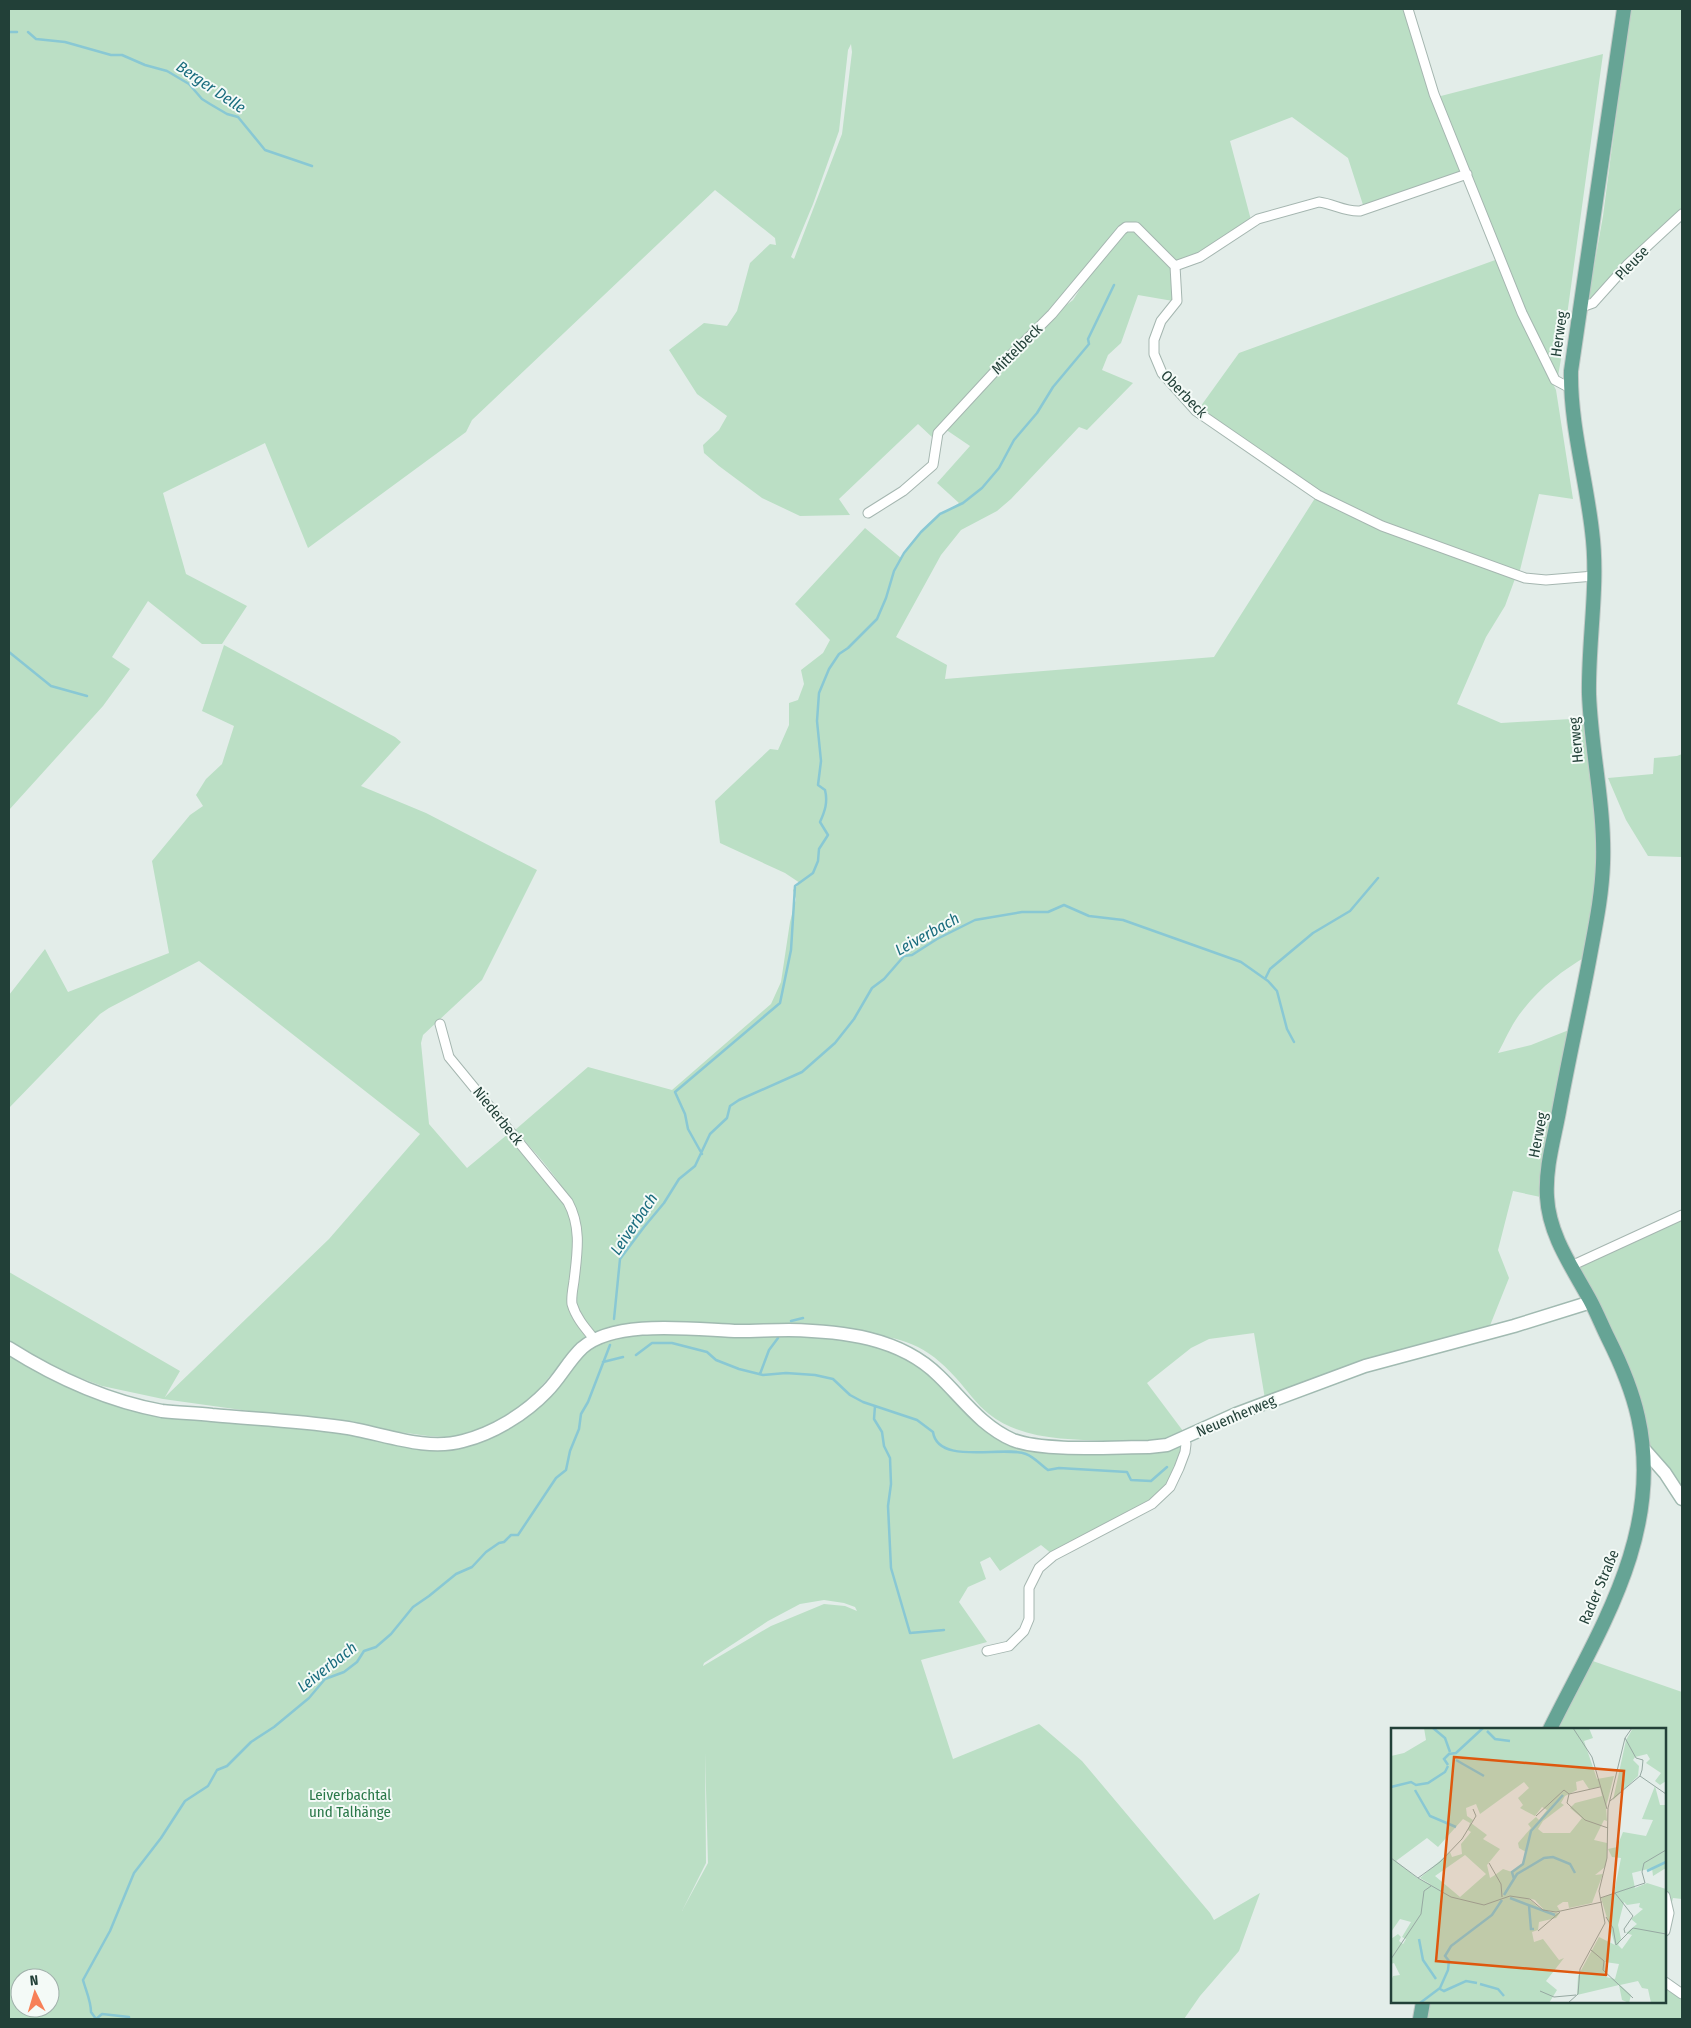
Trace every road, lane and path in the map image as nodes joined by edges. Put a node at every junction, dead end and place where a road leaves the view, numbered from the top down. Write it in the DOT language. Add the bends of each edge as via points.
graph roads {
  1 [pos="1408,9"];
  2 [pos="1624,9"];
  3 [pos="1467,174"];
  4 [pos="1682,214"];
  5 [pos="1175,266"];
  6 [pos="1580,308"];
  7 [pos="1570,388"];
  8 [pos="868,514"];
  9 [pos="1594,576"];
  10 [pos="440,1024"];
  11 [pos="1682,1215"];
  12 [pos="1571,1266"];
  13 [pos="1591,1302"];
  14 [pos="595,1340"];
  15 [pos="9,1348"];
  16 [pos="1184,1438"];
  17 [pos="1643,1448"];
  18 [pos="1682,1500"];
  19 [pos="987,1651"];
  20 [pos="1550,1728"];
  21 [pos="1666,1900"];
  22 [pos="1666,1926"];
  23 [pos="1666,1983"];
  24 [pos="1682,1994"];
  25 [pos="1424,2003"];
  26 [pos="1420,2019"];
  1 -- 3 [label="street" via="1434,94"];
  2 -- 6 [label="main road, Herweg"];
  3 -- 5 [label="street" via="1360,211 1350,212 1319,202 1258,219 1200,257"];
  3 -- 7 [label="street" via="1534,339 1555,380"];
  4 -- 6 [label="street, Pleuse" via="1592,303"];
  5 -- 8 [label="street, Mittelbeck" via="1136,226 1122,230 1052,314 938,433 933,465 903,491"];
  5 -- 9 [label="street, Oberbeck" via="1177,301 1161,321 1154,340 1154,354 1162,373 1196,411 1318,495 1382,526 1525,578 1546,580"];
  6 -- 7 [label="main road, Herweg"];
  7 -- 9 [label="main road, Herweg" via="1593,532"];
  9 -- 12 [label="main road, Herweg" via="1589,695 1603,866 1599,908 1547,1180 1552,1227"];
  10 -- 14 [label="street, Niederbeck" via="449,1057 574,1213 578,1244 572,1302 580,1322"];
  11 -- 12 [label="street"];
  12 -- 13 [label="main road, Herweg"];
  13 -- 16 [label="street, Neuenherweg" via="1365,1366 1236,1414"];
  13 -- 17 [label="main road, Herweg" via="1633,1397"];
  14 -- 15 [label="street" via="583,1347 547,1391 525,1411 476,1437 444,1445 313,1424 162,1410 96,1392 41,1369"];
  14 -- 16 [label="street" via="636,1329 678,1327 789,1330 856,1336 897,1348 924,1363 980,1420 1017,1441 1045,1446 1148,1447 1167,1445"];
  16 -- 19 [label="street, Neuenherweg" via="1185,1452 1170,1487 1152,1504 1053,1556 1039,1568 1029,1588 1029,1620 1024,1631 1009,1646"];
  17 -- 18 [label="street"];
  17 -- 20 [label="main road, Rader Straße" via="1644,1496 1631,1559"];
  21 -- 22 [label="street" via="1669,1913"];
  23 -- 24 [label="street"];
  25 -- 26 [label="main road"];
}
